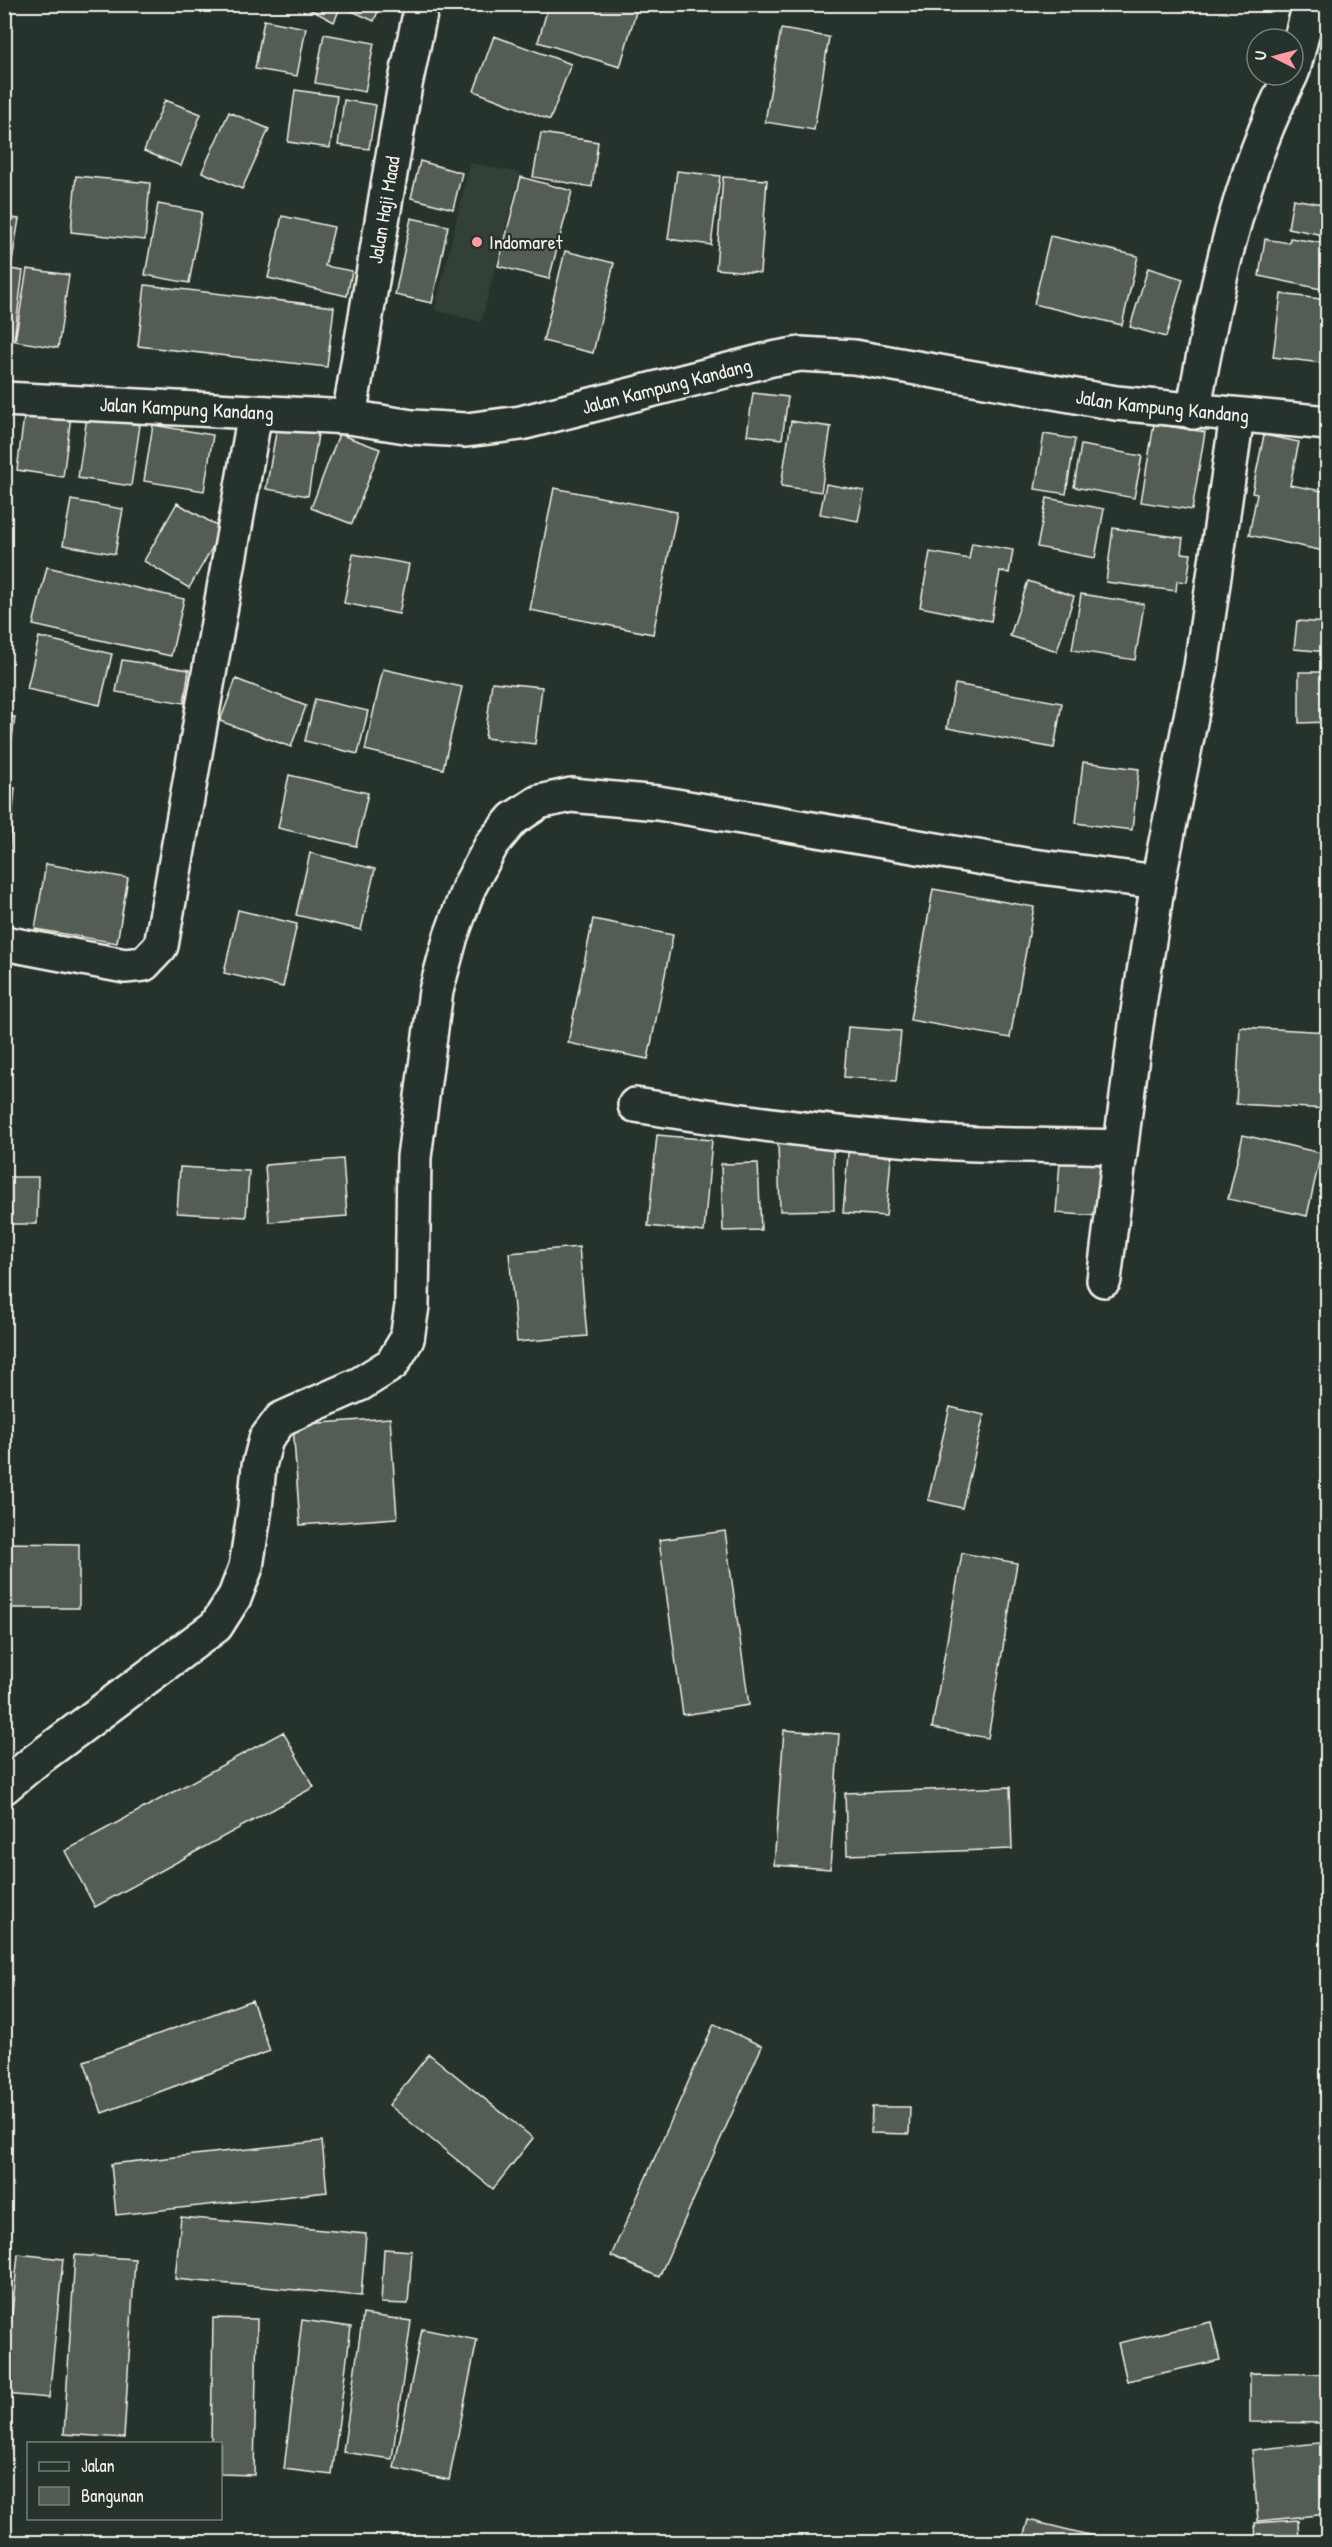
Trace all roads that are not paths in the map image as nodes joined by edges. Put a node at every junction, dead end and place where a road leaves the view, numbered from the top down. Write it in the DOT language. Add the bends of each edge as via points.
graph roads {
  1 [pos="422,4"];
  2 [pos="1310,4"];
  3 [pos="1304,27"];
  4 [pos="1285,87"];
  5 [pos="4,399"];
  6 [pos="1193,412"];
  7 [pos="255,413"];
  8 [pos="1237,416"];
  9 [pos="349,417"];
  10 [pos="1328,423"];
  11 [pos="1158,882"];
  12 [pos="4,943"];
  13 [pos="634,1104"];
  14 [pos="1119,1147"];
  15 [pos="1104,1280"];
  16 [pos="4,1787"];
  1 -- 9 [label="street, Jalan Haji Maad"];
  2 -- 3 [label="street"];
  4 -- 6 [label="street" via="1247,182 1212,308"];
  5 -- 7 [label="street, Jalan Kampung Kandang"];
  6 -- 8 [label="street, Jalan Kampung Kandang"];
  6 -- 9 [label="street, Jalan Kampung Kandang" via="1116,403 854,357 800,354 492,428 442,430"];
  7 -- 9 [label="street, Jalan Kampung Kandang"];
  7 -- 12 [label="street" via="161,946 144,964 125,966"];
  8 -- 10 [label="street, Jalan Kampung Kandang"];
  8 -- 11 [label="street" via="1201,667"];
  11 -- 14 [label="street"];
  11 -- 16 [label="street" via="1025,866 658,802 571,795 539,802 513,819 492,844 469,887 436,992 414,1157 412,1306 407,1339 392,1364 360,1384 281,1419 266,1439 246,1567 235,1596 216,1626"];
  13 -- 14 [label="street" via="718,1119 852,1135 956,1143"];
  14 -- 15 [label="street"];
}
